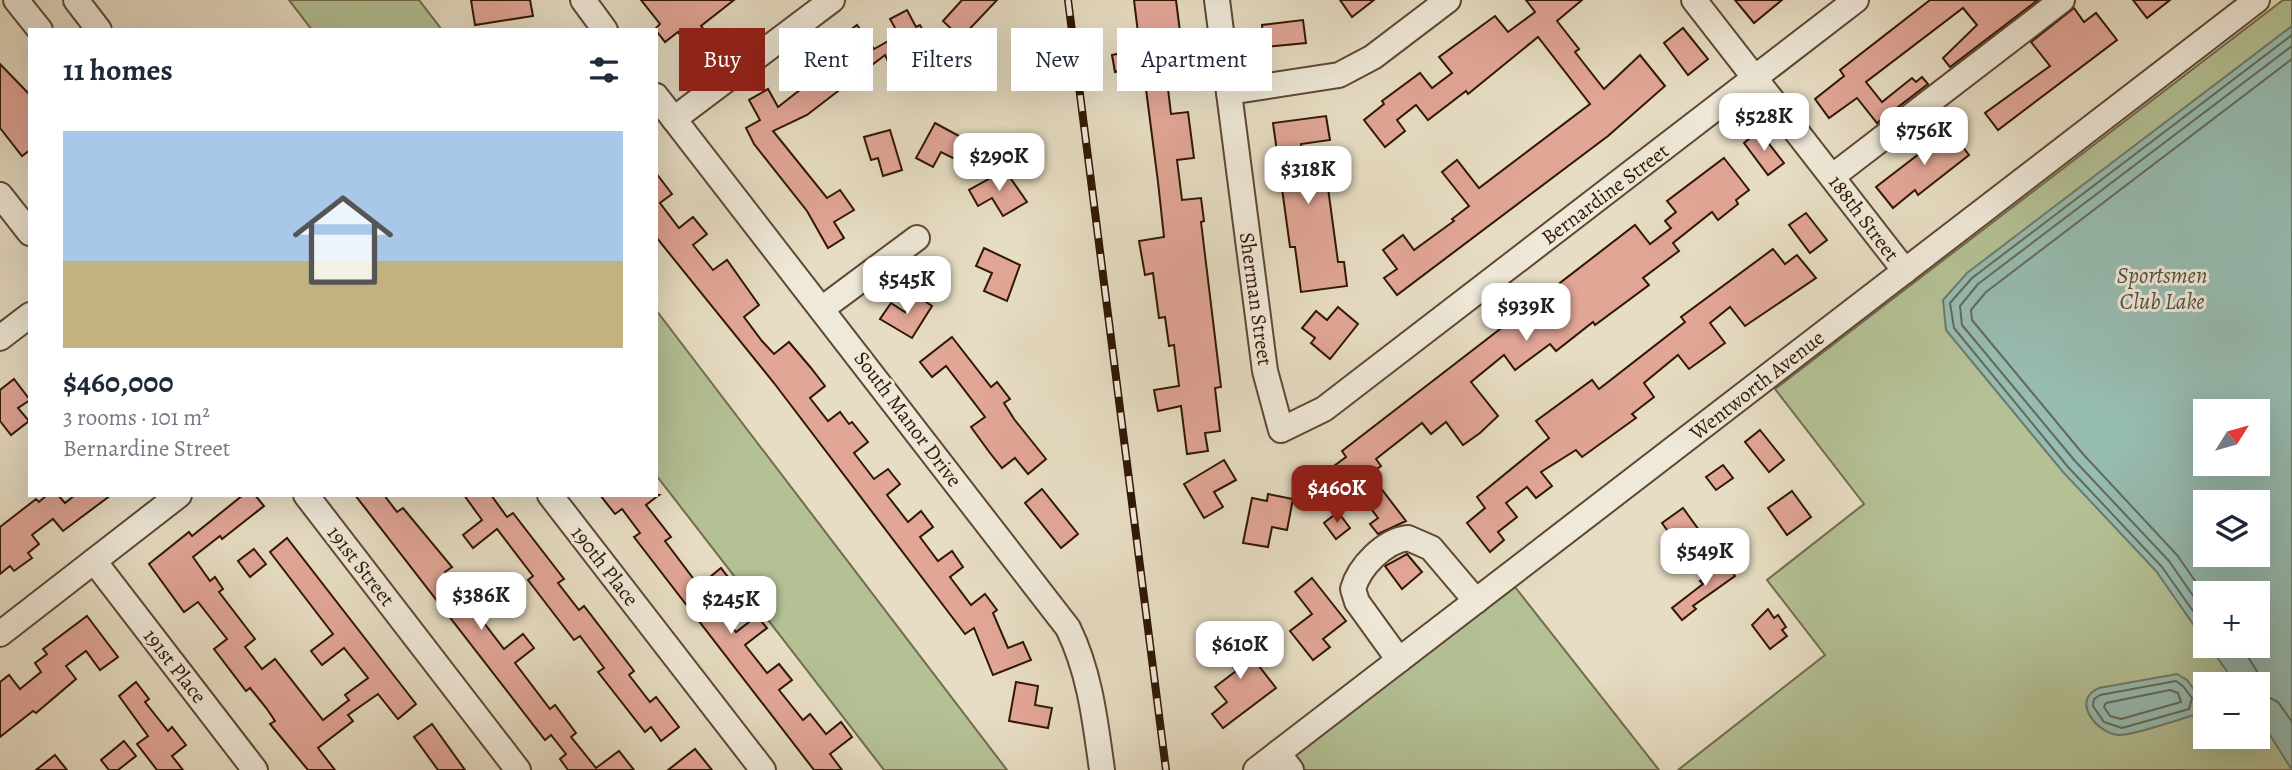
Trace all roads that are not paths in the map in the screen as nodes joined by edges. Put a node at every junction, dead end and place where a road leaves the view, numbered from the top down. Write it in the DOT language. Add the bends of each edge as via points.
graph roads {
  1 [pos="16,0"];
  2 [pos="76,0"];
  3 [pos="583,0"];
  4 [pos="832,0"];
  5 [pos="1217,0"];
  6 [pos="1448,0"];
  7 [pos="1694,0"];
  8 [pos="1856,0"];
  9 [pos="2062,0"];
  10 [pos="2257,0"];
  11 [pos="38,28"];
  12 [pos="97,28"];
  13 [pos="604,28"];
  14 [pos="1756,78"];
  15 [pos="1229,92"];
  16 [pos="658,99"];
  17 [pos="674,119"];
  18 [pos="1833,176"];
  19 [pos="0,195"];
  20 [pos="28,230"];
  21 [pos="917,238"];
  22 [pos="1905,271"];
  23 [pos="823,308"];
  24 [pos="28,317"];
  25 [pos="0,338"];
  26 [pos="1281,430"];
  27 [pos="176,497"];
  28 [pos="308,497"];
  29 [pos="552,497"];
  30 [pos="94,561"];
  31 [pos="1476,601"];
  32 [pos="0,634"];
  33 [pos="1399,660"];
  34 [pos="1284,762"];
  35 [pos="256,770"];
  36 [pos="518,770"];
  37 [pos="763,770"];
  38 [pos="1102,770"];
  39 [pos="1256,770"];
  1 -- 11 [label="street"];
  2 -- 12 [label="street"];
  3 -- 13 [label="street"];
  4 -- 17 [label="street"];
  5 -- 15 [label="street, Sherman Street"];
  6 -- 15 [label="street" via="1373,57 1339,75"];
  7 -- 14 [label="street, 188th Street"];
  8 -- 14 [label="street, Bernardine Street"];
  9 -- 18 [label="street"];
  10 -- 22 [label="street, Wentworth Avenue"];
  14 -- 18 [label="street, 188th Street"];
  14 -- 26 [label="street, Bernardine Street" via="1324,409"];
  15 -- 26 [label="street, Sherman Street" via="1265,371"];
  16 -- 17 [label="street, South Manor Drive"];
  17 -- 23 [label="street, South Manor Drive"];
  18 -- 22 [label="street, 188th Street"];
  19 -- 20 [label="street"];
  21 -- 23 [label="street"];
  22 -- 31 [label="street, Wentworth Avenue"];
  23 -- 38 [label="street, South Manor Drive" via="1068,628 1090,685"];
  24 -- 25 [label="street"];
  27 -- 30 [label="street"];
  28 -- 36 [label="street, 191st Street"];
  29 -- 37 [label="street, 190th Place"];
  30 -- 32 [label="street"];
  30 -- 35 [label="street, 191st Place"];
  31 -- 33 [label="street, Wentworth Avenue"];
  31 -- 33 [label="street" via="1431,548 1408,538 1388,546 1361,569 1353,589 1357,602"];
  33 -- 34 [label="street, Wentworth Avenue"];
  34 -- 39 [label="street, Wentworth Avenue"];
}
